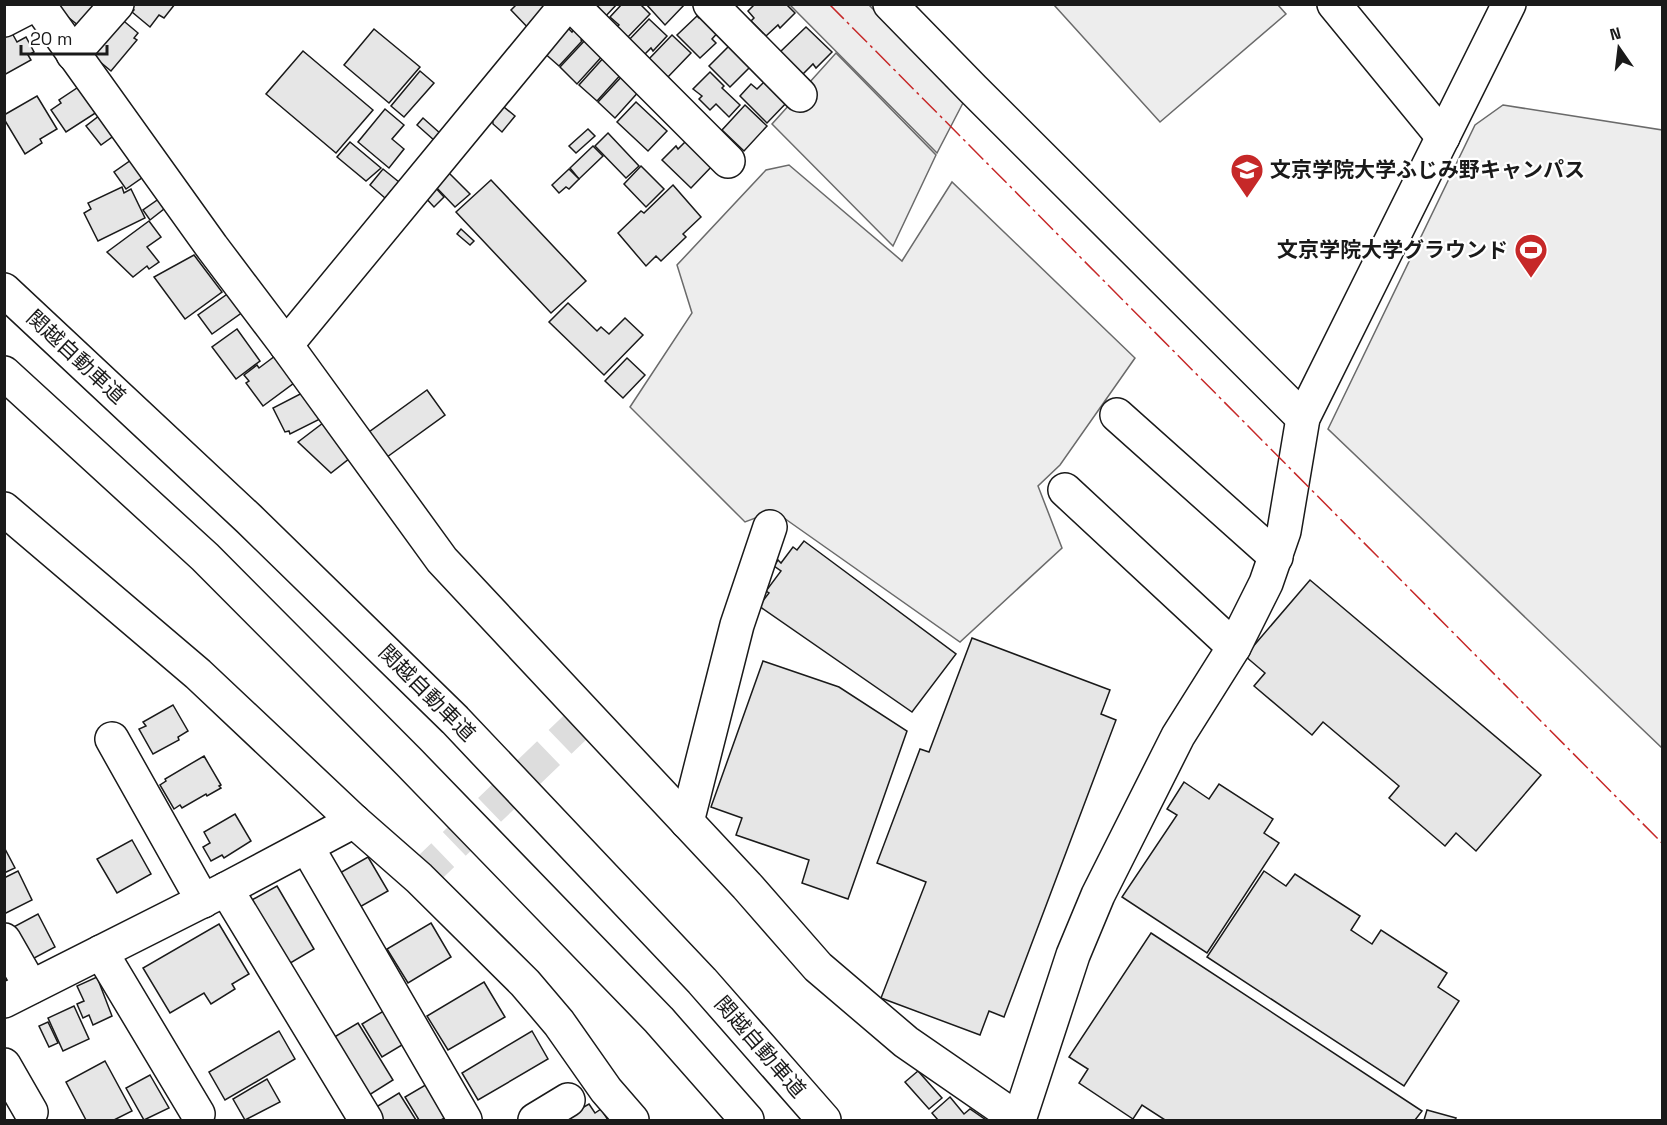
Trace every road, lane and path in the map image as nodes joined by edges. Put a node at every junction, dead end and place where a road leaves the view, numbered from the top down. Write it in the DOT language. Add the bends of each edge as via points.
graph roads {
  1 [pos="37,4"];
  2 [pos="117,4"];
  3 [pos="569,4"];
  4 [pos="710,4"];
  5 [pos="890,4"];
  6 [pos="1334,4"];
  7 [pos="1509,4"];
  8 [pos="4,20"];
  9 [pos="74,54"];
  10 [pos="800,94"];
  11 [pos="1443,137"];
  12 [pos="728,161"];
  13 [pos="4,290"];
  14 [pos="286,345"];
  15 [pos="4,373"];
  16 [pos="1117,415"];
  17 [pos="1304,418"];
  18 [pos="1065,490"];
  19 [pos="4,509"];
  20 [pos="770,527"];
  21 [pos="1276,557"];
  22 [pos="1234,647"];
  23 [pos="112,740"];
  24 [pos="354,822"];
  25 [pos="687,822"];
  26 [pos="307,847"];
  27 [pos="215,895"];
  28 [pos="4,940"];
  29 [pos="101,952"];
  30 [pos="18,994"];
  31 [pos="4,1065"];
  32 [pos="568,1100"];
  33 [pos="31,1112"];
  34 [pos="198,1114"];
  35 [pos="366,1120"];
  36 [pos="465,1120"];
  37 [pos="536,1120"];
  38 [pos="632,1120"];
  39 [pos="747,1120"];
  40 [pos="824,1120"];
  41 [pos="1019,1120"];
  1 -- 8 [label="main road"];
  1 -- 9 [label="main road"];
  2 -- 9 [label="main road"];
  3 -- 12 [label="main road"];
  3 -- 14 [label="main road"];
  4 -- 10 [label="main road"];
  5 -- 17 [label="main road"];
  6 -- 11 [label="main road"];
  7 -- 11 [label="main road"];
  9 -- 14 [label="main road"];
  11 -- 17 [label="main road"];
  13 -- 40 [label="main road, 関越自動車道" via="249,519 455,720 702,981"];
  14 -- 25 [label="main road" via="442,560"];
  15 -- 39 [label="main road" via="205,557 409,762 659,1020"];
  16 -- 21 [label="main road"];
  17 -- 21 [label="main road"];
  18 -- 22 [label="main road"];
  19 -- 24 [label="main road" via="198,674"];
  20 -- 25 [label="main road" via="737,625"];
  21 -- 22 [label="main road"];
  22 -- 41 [label="main road" via="1178,736 1098,895 1073,955"];
  23 -- 27 [label="main road"];
  24 -- 26 [label="main road"];
  24 -- 38 [label="main road" via="419,878 525,983"];
  25 -- 41 [label="main road" via="818,967 906,1042"];
  26 -- 27 [label="main road"];
  26 -- 36 [label="main road"];
  27 -- 29 [label="main road"];
  27 -- 35 [label="main road"];
  28 -- 30 [label="main road"];
  29 -- 30 [label="main road"];
  29 -- 34 [label="main road"];
  31 -- 33 [label="main road"];
  32 -- 37 [label="main road"];
}
